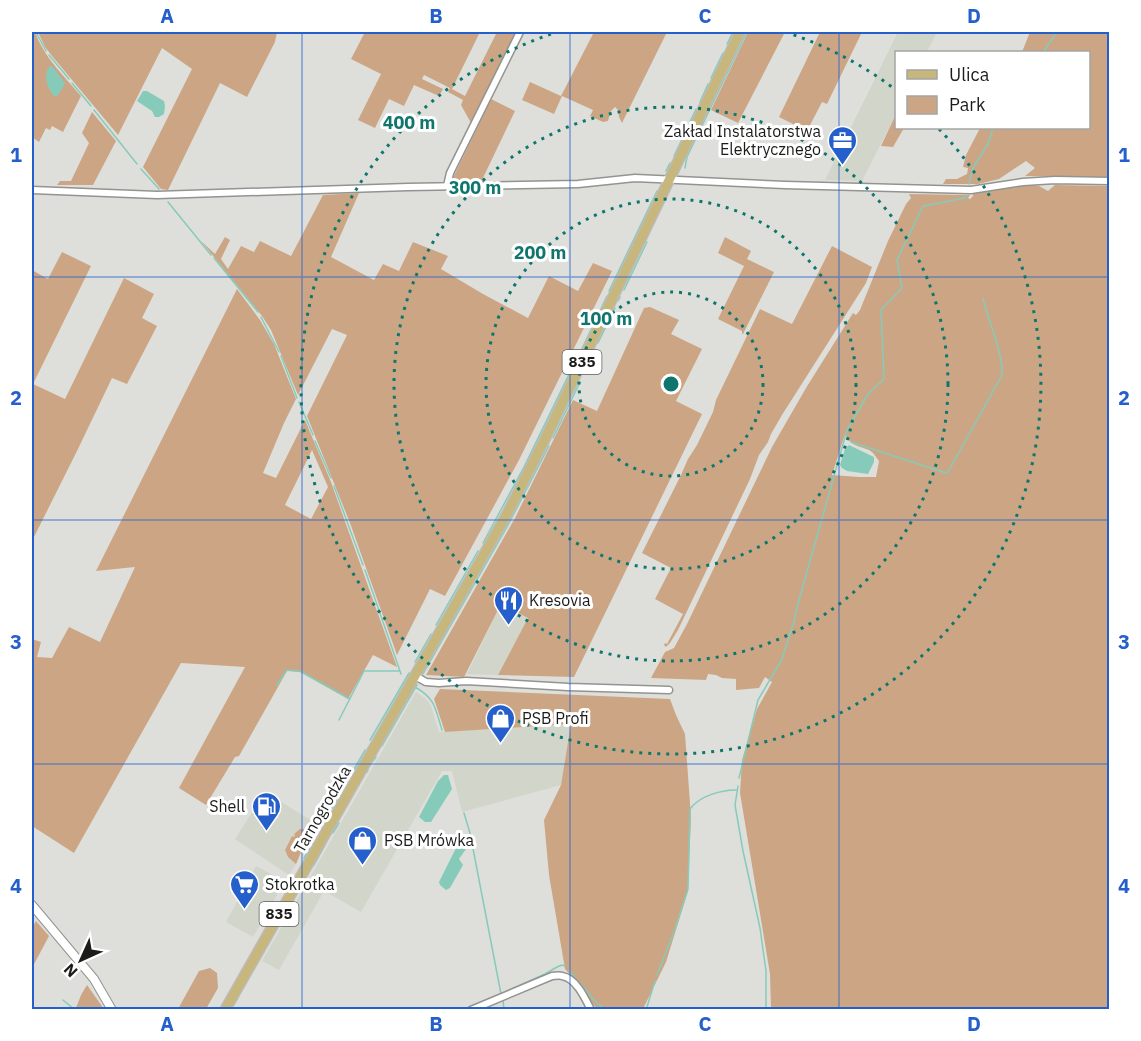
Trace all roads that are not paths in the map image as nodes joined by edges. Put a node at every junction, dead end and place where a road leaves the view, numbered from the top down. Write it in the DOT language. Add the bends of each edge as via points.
graph roads {
  1 [pos="520,32"];
  2 [pos="740,32"];
  3 [pos="669,180"];
  4 [pos="1110,181"];
  5 [pos="447,186"];
  6 [pos="32,190"];
  7 [pos="415,676"];
  8 [pos="669,690"];
  9 [pos="32,905"];
  10 [pos="229,1008"];
  11 [pos="112,1010"];
  12 [pos="471,1010"];
  13 [pos="591,1010"];
  1 -- 5 [label="street"];
  2 -- 3 [label="main road, 835"];
  3 -- 4 [label="street" via="908,189 978,189 1055,180"];
  3 -- 5 [label="street"];
  3 -- 7 [label="main road, 835" via="507,514"];
  5 -- 6 [label="street" via="157,195"];
  7 -- 8 [label="street" via="439,683"];
  7 -- 10 [label="main road, Tarnogrodzka / 835"];
  9 -- 11 [label="street" via="94,979"];
  12 -- 13 [label="street" via="561,975 575,985"];
}
